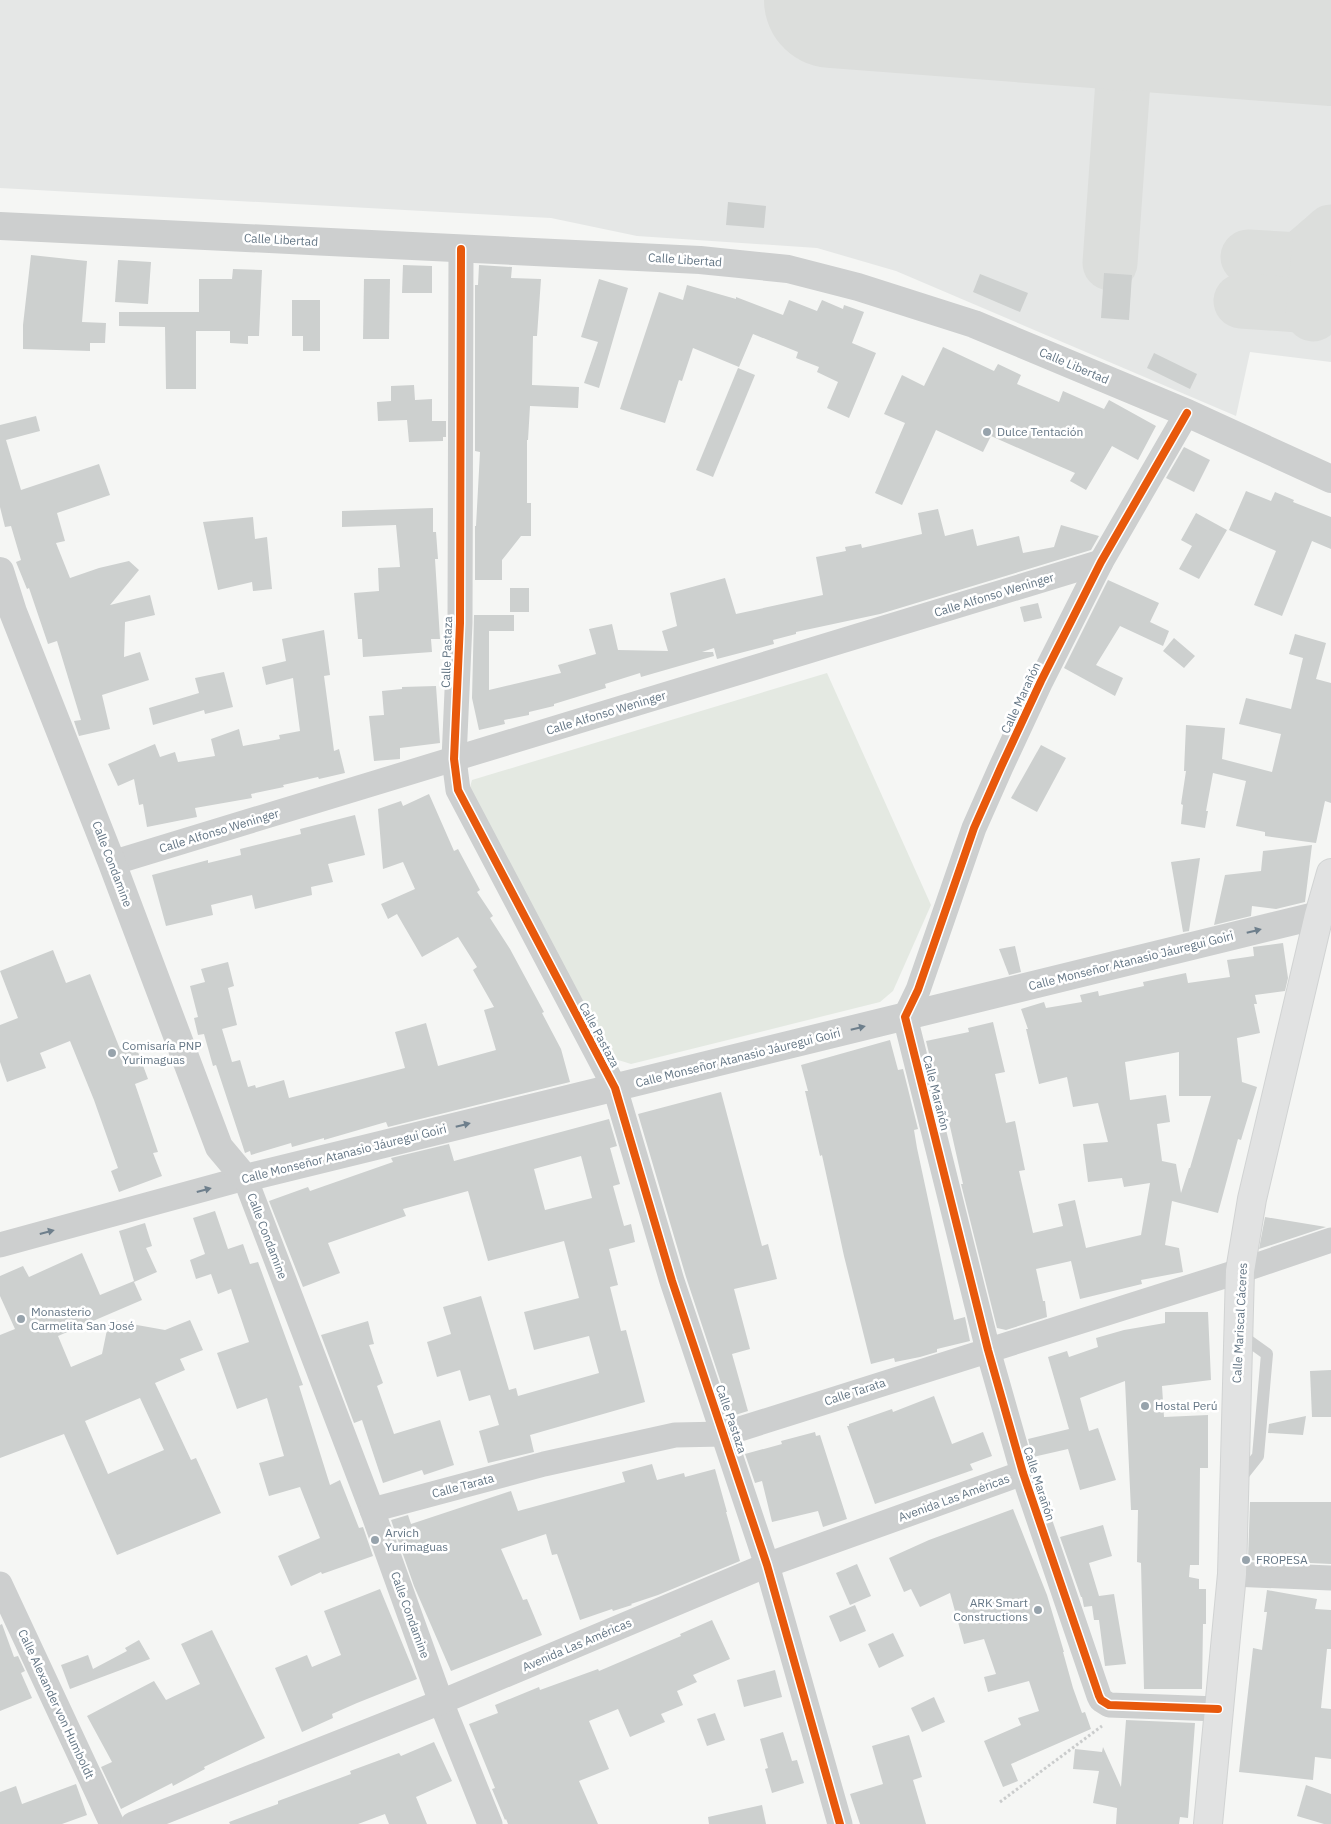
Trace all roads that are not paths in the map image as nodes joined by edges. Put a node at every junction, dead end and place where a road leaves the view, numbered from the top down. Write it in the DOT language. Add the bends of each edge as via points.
graph roads {
  1 [pos="0,226"];
  2 [pos="462,249"];
  3 [pos="1187,413"];
  4 [pos="1331,479"];
  5 [pos="1100,562"];
  6 [pos="0,571"];
  7 [pos="7,614"];
  8 [pos="454,759"];
  9 [pos="112,863"];
  10 [pos="1331,873"];
  11 [pos="1325,914"];
  12 [pos="906,1017"];
  13 [pos="615,1088"];
  14 [pos="245,1178"];
  15 [pos="1331,1240"];
  16 [pos="0,1245"];
  17 [pos="1240,1271"];
  18 [pos="988,1350"];
  19 [pos="724,1434"];
  20 [pos="1023,1474"];
  21 [pos="372,1510"];
  22 [pos="767,1565"];
  23 [pos="1232,1574"];
  24 [pos="1331,1578"];
  25 [pos="0,1584"];
  26 [pos="441,1702"];
  27 [pos="1218,1709"];
  28 [pos="112,1824"];
  29 [pos="133,1824"];
  30 [pos="490,1824"];
  31 [pos="840,1824"];
  32 [pos="1208,1824"];
  1 -- 2 [label="street, Calle Libertad"];
  2 -- 3 [label="street, Calle Libertad" via="700,260 788,269 858,287 974,324"];
  2 -- 8 [label="street, Calle Pastaza" via="460,624"];
  3 -- 4 [label="street, Calle Libertad"];
  3 -- 5 [label="street, Calle Marañón"];
  5 -- 8 [label="street, Calle Alfonso Weninger"];
  5 -- 12 [label="street, Calle Marañón" via="978,819"];
  6 -- 7 [label="street, Calle Condamine"];
  7 -- 9 [label="street, Calle Condamine"];
  8 -- 9 [label="street, Calle Alfonso Weninger"];
  8 -- 13 [label="street, Calle Pastaza" via="458,790"];
  9 -- 14 [label="street, Calle Condamine" via="219,1146"];
  10 -- 11 [label="highway, Calle Mariscal Cáceres"];
  12 -- 11 [label="street, Calle Monseñor Atanasio Jáuregui Goiri, one-way"];
  11 -- 17 [label="highway, Calle Mariscal Cáceres" via="1252,1199"];
  13 -- 12 [label="street, Calle Monseñor Atanasio Jáuregui Goiri, one-way"];
  12 -- 18 [label="street, Calle Marañón"];
  14 -- 13 [label="street, Calle Monseñor Atanasio Jáuregui Goiri, one-way"];
  13 -- 19 [label="street, Calle Pastaza" via="672,1281"];
  16 -- 14 [label="street, Calle Monseñor Atanasio Jáuregui Goiri, one-way"];
  14 -- 21 [label="street, Calle Condamine"];
  15 -- 17 [label="street, Calle Tarata"];
  17 -- 18 [label="street, Calle Tarata"];
  17 -- 23 [label="highway, Calle Mariscal Cáceres"];
  18 -- 19 [label="street, Calle Tarata"];
  18 -- 20 [label="street, Calle Marañón"];
  19 -- 21 [label="street, Calle Tarata" via="675,1435 544,1464"];
  19 -- 22 [label="street, Calle Pastaza"];
  20 -- 22 [label="street, Avenida Las Américas"];
  20 -- 27 [label="street, Calle Marañón" via="1104,1703"];
  21 -- 26 [label="street, Calle Condamine"];
  22 -- 26 [label="street, Avenida Las Américas"];
  22 -- 31 [label="street, Calle Pastaza"];
  23 -- 24 [label="street"];
  23 -- 27 [label="highway, Calle Mariscal Cáceres"];
  25 -- 28 [label="street, Calle Alexander von Humboldt"];
  26 -- 29 [label="street, Avenida Las Américas"];
  26 -- 30 [label="street, Calle Condamine"];
  27 -- 32 [label="highway, Calle Mariscal Cáceres"];
}
